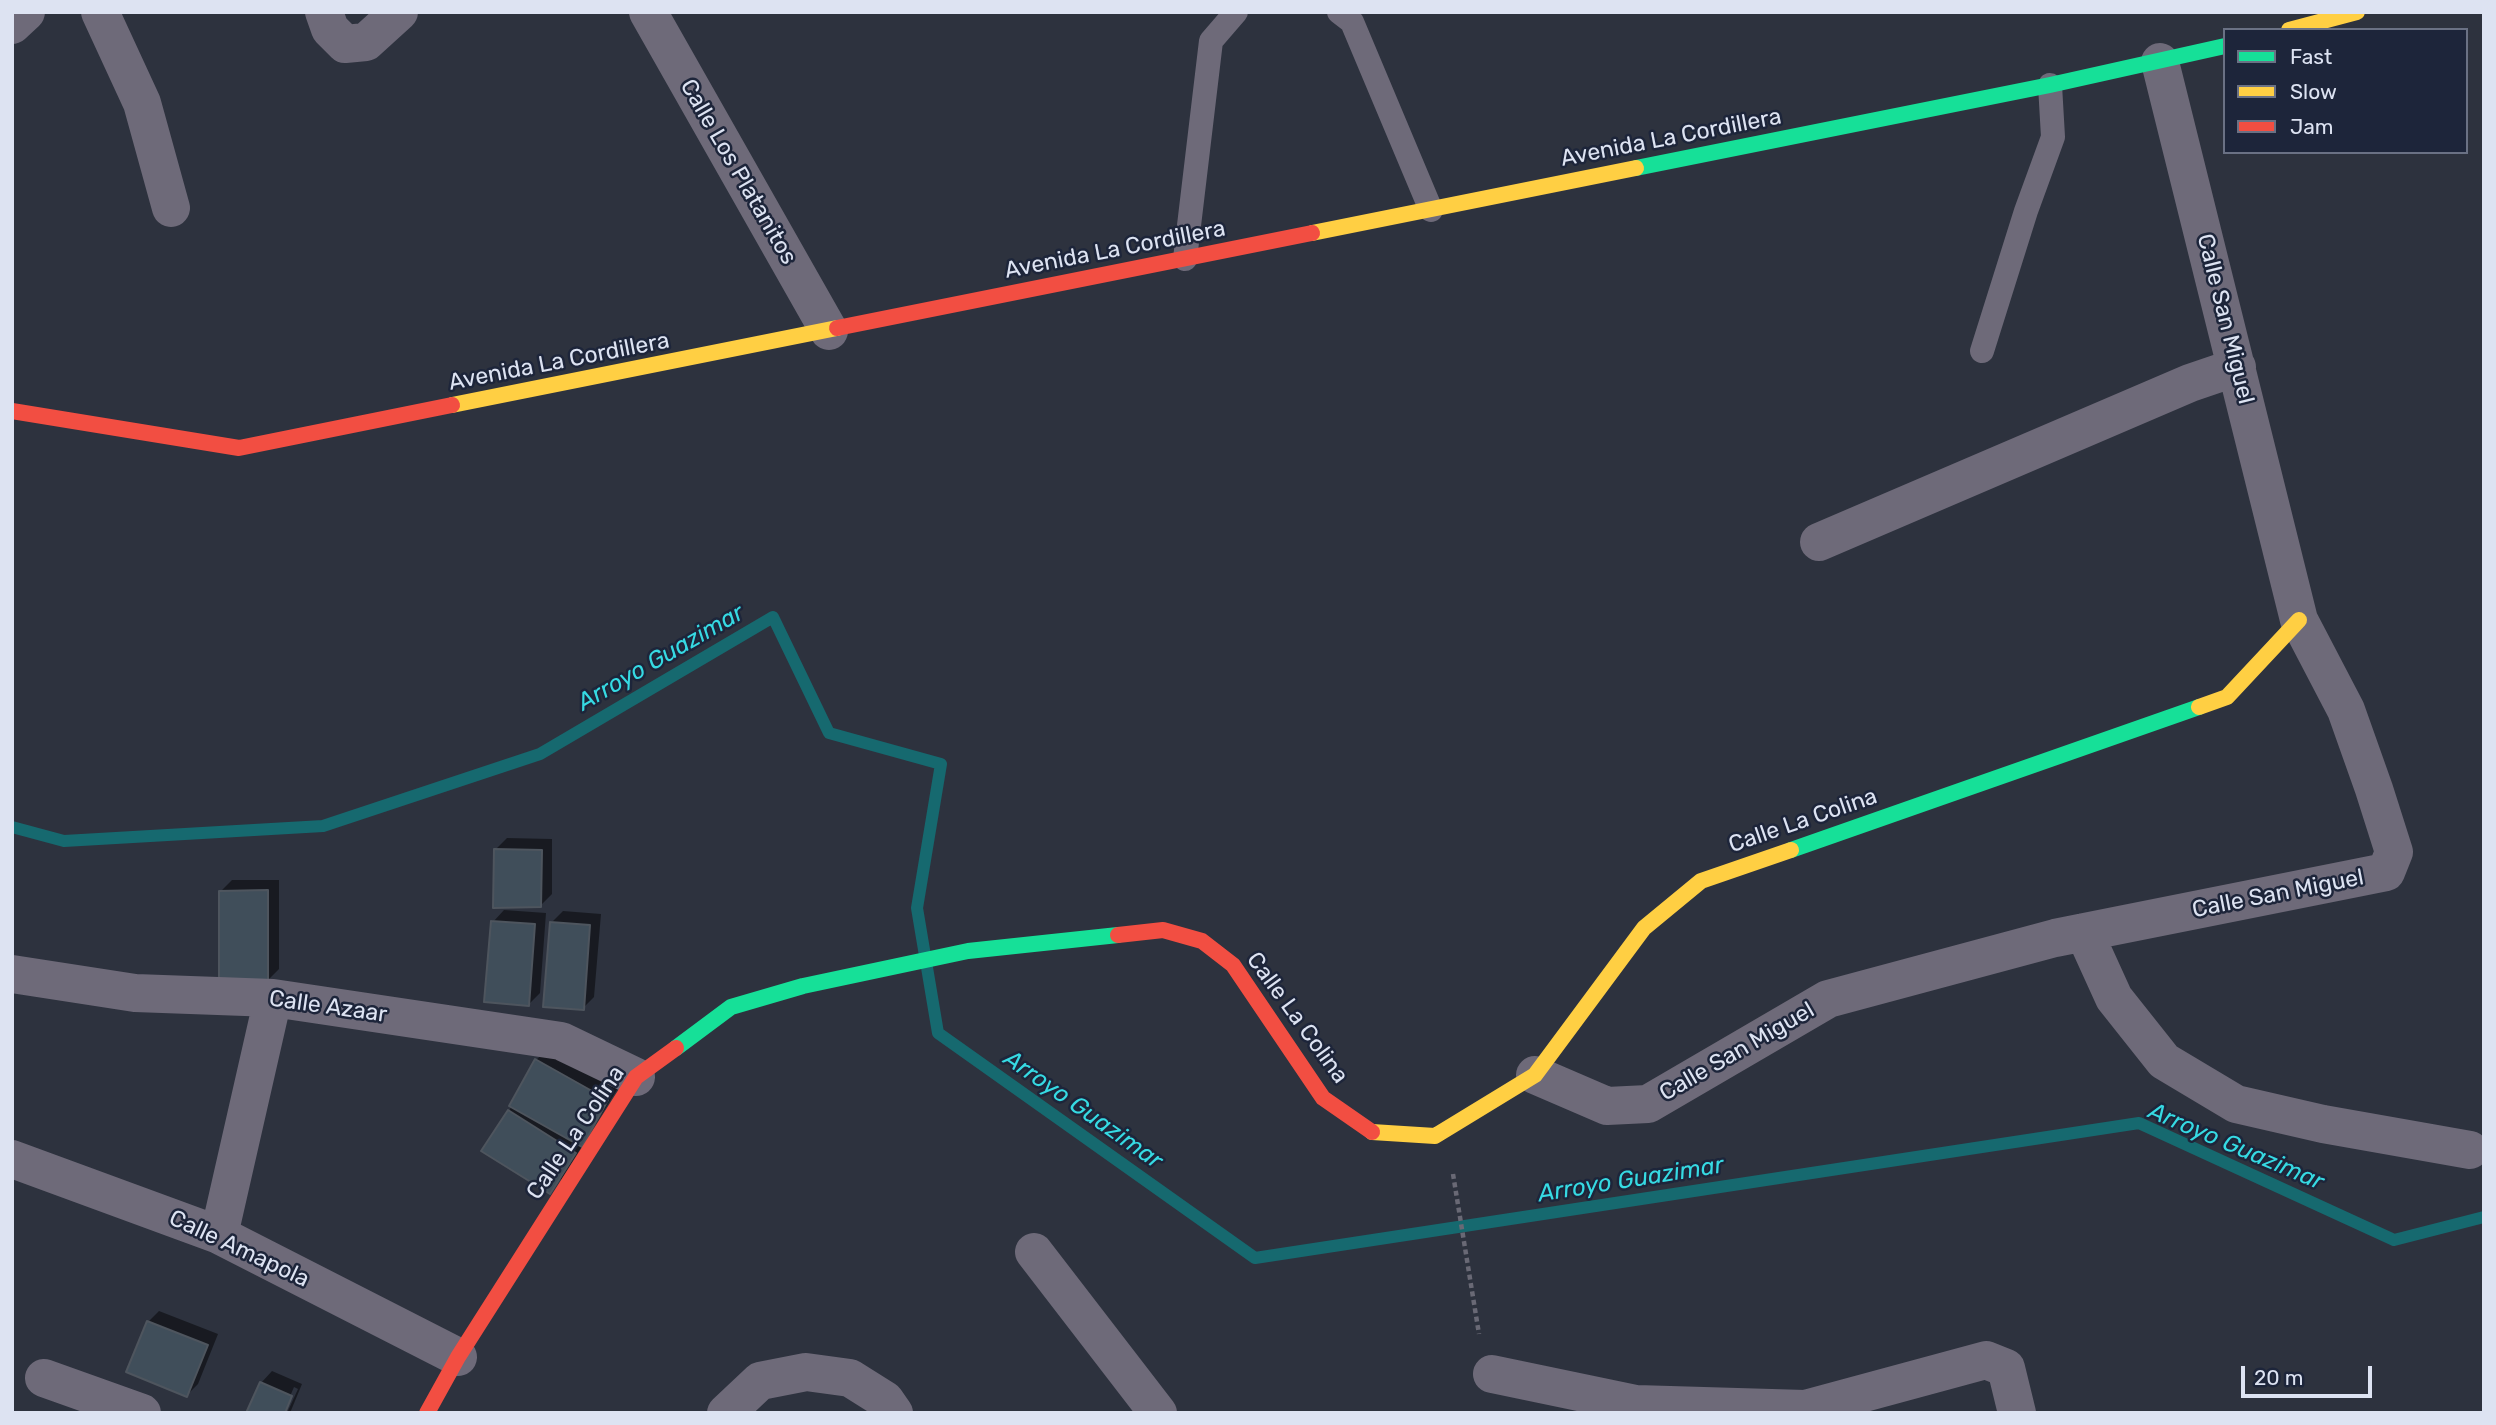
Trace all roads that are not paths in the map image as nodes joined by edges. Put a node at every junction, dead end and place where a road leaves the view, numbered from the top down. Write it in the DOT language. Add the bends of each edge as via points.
graph roads {
  1 [pos="26,12"];
  2 [pos="100,12"];
  3 [pos="324,12"];
  4 [pos="399,12"];
  5 [pos="648,12"];
  6 [pos="1236,12"];
  7 [pos="1339,12"];
  8 [pos="2357,12"];
  9 [pos="12,25"];
  10 [pos="2296,28"];
  11 [pos="2223,46"];
  12 [pos="2161,62"];
  13 [pos="2050,85"];
  14 [pos="171,208"];
  15 [pos="1431,210"];
  16 [pos="1185,259"];
  17 [pos="829,331"];
  18 [pos="1982,351"];
  19 [pos="2237,367"];
  20 [pos="12,411"];
  21 [pos="1819,542"];
  22 [pos="2299,621"];
  23 [pos="2084,932"];
  24 [pos="12,974"];
  25 [pos="273,998"];
  26 [pos="1535,1075"];
  27 [pos="636,1077"];
  28 [pos="2470,1150"];
  29 [pos="12,1159"];
  30 [pos="219,1235"];
  31 [pos="1034,1252"];
  32 [pos="458,1357"];
  33 [pos="1492,1374"];
  34 [pos="44,1378"];
  35 [pos="142,1413"];
  36 [pos="427,1413"];
  37 [pos="726,1413"];
  38 [pos="894,1413"];
  39 [pos="1158,1413"];
  40 [pos="2017,1413"];
  1 -- 9 [label="street"];
  2 -- 14 [label="street" via="142,103"];
  3 -- 4 [label="street" via="330,29 345,44 366,42"];
  5 -- 17 [label="street, Calle Los Platanitos"];
  6 -- 16 [label="lane" via="1212,41"];
  7 -- 15 [label="lane" via="1352,22"];
  8 -- 10 [label="street"];
  11 -- 12 [label="street, Avenida La Cordillera"];
  12 -- 13 [label="street, Avenida La Cordillera"];
  12 -- 19 [label="street, Calle San Miguel"];
  13 -- 15 [label="street, Avenida La Cordillera"];
  13 -- 18 [label="lane" via="2053,137"];
  15 -- 16 [label="street, Avenida La Cordillera"];
  16 -- 17 [label="street, Avenida La Cordillera"];
  17 -- 20 [label="street, Avenida La Cordillera" via="239,449"];
  19 -- 21 [label="street"];
  19 -- 22 [label="street, Calle San Miguel"];
  22 -- 23 [label="street, Calle San Miguel" via="2346,710 2369,776 2394,852 2386,872"];
  22 -- 26 [label="street, Calle La Colina" via="2227,697 1701,881 1644,928"];
  23 -- 26 [label="street, Calle San Miguel" via="1829,999 1648,1104 1607,1106"];
  23 -- 28 [label="street" via="2115,998 2164,1061 2236,1104"];
  24 -- 25 [label="street, Calle Azaar" via="135,993"];
  25 -- 27 [label="street, Calle Azaar" via="561,1041"];
  25 -- 30 [label="street"];
  26 -- 27 [label="street, Calle La Colina" via="1435,1136 1374,1134 1323,1098 1233,965 1202,941 1163,930 968,951 803,986 732,1007"];
  27 -- 32 [label="street, Calle La Colina"];
  29 -- 30 [label="street, Calle Amapola"];
  30 -- 32 [label="street, Calle Amapola"];
  31 -- 39 [label="street"];
  32 -- 36 [label="street, Calle La Colina"];
  33 -- 40 [label="street" via="1636,1404 1805,1409 1986,1360 2006,1368"];
  34 -- 35 [label="street"];
  37 -- 38 [label="street" via="760,1381 806,1372 850,1378 885,1400"];
}
